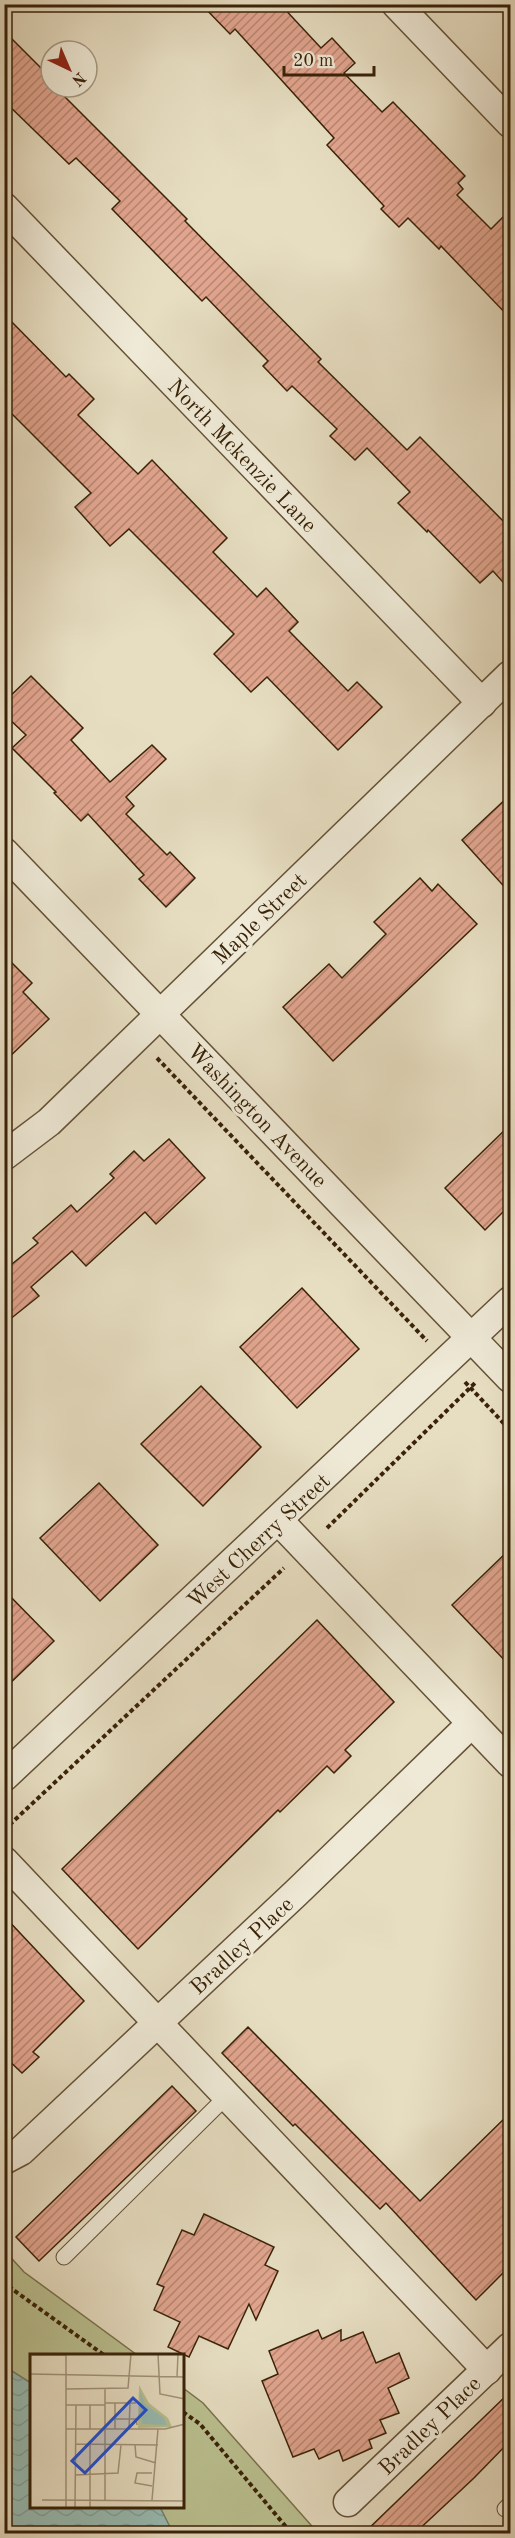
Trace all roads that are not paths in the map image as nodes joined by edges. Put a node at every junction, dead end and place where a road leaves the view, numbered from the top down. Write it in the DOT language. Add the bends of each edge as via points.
graph roads {
  1 [pos="396,4"];
  2 [pos="510,123"];
  3 [pos="4,207"];
  4 [pos="510,675"];
  5 [pos="482,703"];
  6 [pos="4,852"];
  7 [pos="160,1014"];
  8 [pos="4,1156"];
  9 [pos="510,1301"];
  10 [pos="472,1338"];
  11 [pos="503,1370"];
  12 [pos="279,1521"];
  13 [pos="472,1723"];
  14 [pos="510,1763"];
  15 [pos="4,1777"];
  16 [pos="4,1861"];
  17 [pos="159,2022"];
  18 [pos="228,2095"];
  19 [pos="4,2160"];
  20 [pos="64,2257"];
  21 [pos="510,2348"];
  22 [pos="487,2370"];
  23 [pos="348,2502"];
  1 -- 2 [label="street"];
  3 -- 5 [label="street, North Mckenzie Lane"];
  4 -- 5 [label="street, Maple Street"];
  5 -- 7 [label="street, Maple Street"];
  6 -- 7 [label="street, Washington Avenue"];
  7 -- 8 [label="street, Maple Street" via="50,1122"];
  7 -- 10 [label="street, Washington Avenue"];
  9 -- 10 [label="street, West Cherry Street"];
  10 -- 11 [label="street, Washington Avenue"];
  10 -- 12 [label="street, West Cherry Street"];
  12 -- 13 [label="street"];
  12 -- 15 [label="street, West Cherry Street"];
  13 -- 14 [label="street"];
  13 -- 17 [label="street, Bradley Place"];
  16 -- 17 [label="street"];
  17 -- 18 [label="street"];
  17 -- 19 [label="street, Bradley Place" via="21,2151"];
  18 -- 20 [label="lane"];
  18 -- 22 [label="street"];
  21 -- 22 [label="street, Bradley Place"];
  22 -- 23 [label="street, Bradley Place"];
}
